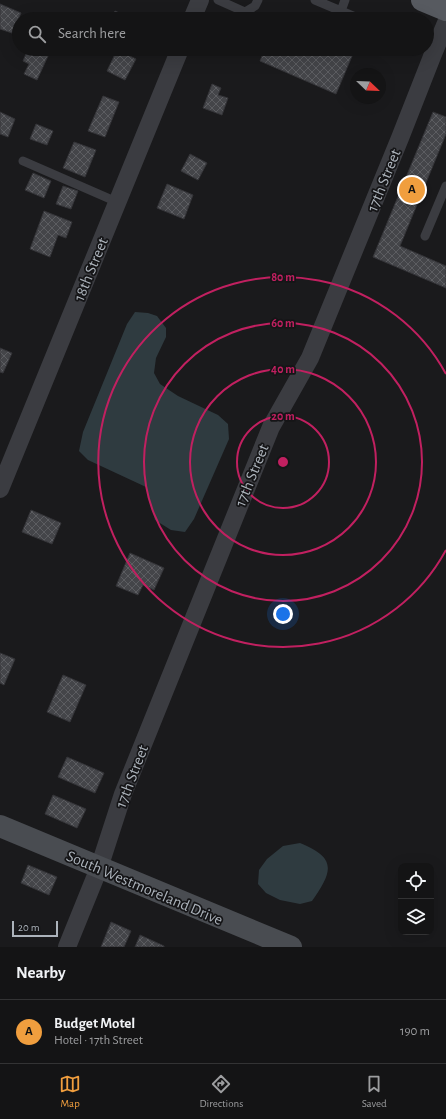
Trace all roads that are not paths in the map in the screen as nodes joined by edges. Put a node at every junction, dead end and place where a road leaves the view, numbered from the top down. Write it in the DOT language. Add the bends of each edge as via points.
graph roads {
  1 [pos="200,0"];
  2 [pos="218,0"];
  3 [pos="258,0"];
  4 [pos="315,0"];
  5 [pos="345,0"];
  6 [pos="422,0"];
  7 [pos="446,10"];
  8 [pos="340,11"];
  9 [pos="195,12"];
  10 [pos="446,23"];
  11 [pos="434,52"];
  12 [pos="177,56"];
  13 [pos="432,56"];
  14 [pos="23,161"];
  15 [pos="446,186"];
  16 [pos="117,202"];
  17 [pos="424,236"];
  18 [pos="0,489"];
  19 [pos="0,826"];
  20 [pos="100,868"];
  21 [pos="67,947"];
  22 [pos="291,947"];
  1 -- 9 [label="street"];
  2 -- 3 [label="lane" via="245,12 255,6"];
  4 -- 8 [label="lane"];
  5 -- 8 [label="lane"];
  6 -- 7 [label="main road"];
  10 -- 11 [label="street, 17th Street"];
  12 -- 16 [label="street, 18th Street"];
  13 -- 20 [label="street, 17th Street" via="310,358 271,427 123,794"];
  14 -- 16 [label="lane"];
  15 -- 17 [label="lane"];
  16 -- 18 [label="street, 18th Street"];
  19 -- 20 [label="street, South Westmoreland Drive"];
  20 -- 21 [label="street, 17th Street"];
  20 -- 22 [label="street, South Westmoreland Drive"];
}
